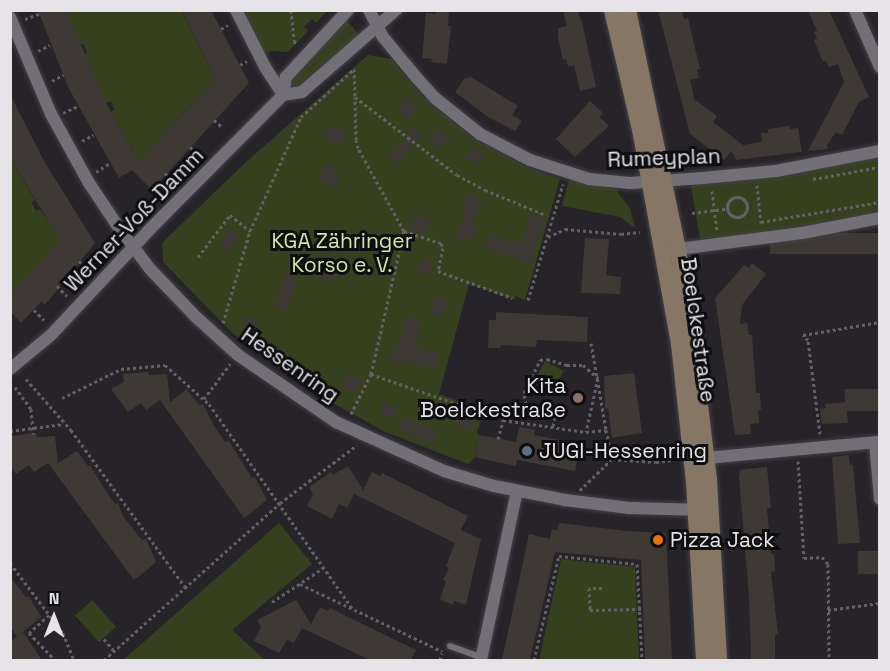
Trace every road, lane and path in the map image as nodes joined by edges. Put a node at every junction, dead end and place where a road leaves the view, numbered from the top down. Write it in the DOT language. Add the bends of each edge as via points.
graph roads {
  1 [pos="236,10"];
  2 [pos="291,10"];
  3 [pos="348,10"];
  4 [pos="369,10"];
  5 [pos="396,10"];
  6 [pos="612,10"];
  7 [pos="628,10"];
  8 [pos="855,10"];
  9 [pos="39,14"];
  10 [pos="17,19"];
  11 [pos="228,26"];
  12 [pos="378,27"];
  13 [pos="221,29"];
  14 [pos="50,45"];
  15 [pos="298,46"];
  16 [pos="35,52"];
  17 [pos="247,61"];
  18 [pos="353,63"];
  19 [pos="240,65"];
  20 [pos="879,67"];
  21 [pos="354,69"];
  22 [pos="63,75"];
  23 [pos="48,83"];
  24 [pos="283,95"];
  25 [pos="355,97"];
  26 [pos="78,106"];
  27 [pos="63,113"];
  28 [pos="214,120"];
  29 [pos="222,127"];
  30 [pos="93,135"];
  31 [pos="78,143"];
  32 [pos="190,147"];
  33 [pos="879,151"];
  34 [pos="198,154"];
  35 [pos="110,163"];
  36 [pos="96,173"];
  37 [pos="165,173"];
  38 [pos="757,177"];
  39 [pos="564,179"];
  40 [pos="173,181"];
  41 [pos="658,182"];
  42 [pos="712,191"];
  43 [pos="879,202"];
  44 [pos="727,209"];
  45 [pos="714,210"];
  46 [pos="692,213"];
  47 [pos="546,215"];
  48 [pos="879,218"];
  49 [pos="761,222"];
  50 [pos="750,227"];
  51 [pos="728,230"];
  52 [pos="250,231"];
  53 [pos="404,231"];
  54 [pos="640,232"];
  55 [pos="547,237"];
  56 [pos="133,248"];
  57 [pos="671,250"];
  58 [pos="198,257"];
  59 [pos="79,261"];
  60 [pos="90,271"];
  61 [pos="57,286"];
  62 [pos="68,296"];
  63 [pos="512,298"];
  64 [pos="528,300"];
  65 [pos="34,310"];
  66 [pos="44,320"];
  67 [pos="879,322"];
  68 [pos="222,325"];
  69 [pos="591,343"];
  70 [pos="232,362"];
  71 [pos="10,369"];
  72 [pos="371,374"];
  73 [pos="598,378"];
  74 [pos="26,379"];
  75 [pos="15,387"];
  76 [pos="62,398"];
  77 [pos="204,399"];
  78 [pos="477,411"];
  79 [pos="351,416"];
  80 [pos="64,424"];
  81 [pos="553,426"];
  82 [pos="32,428"];
  83 [pos="606,430"];
  84 [pos="10,431"];
  85 [pos="586,432"];
  86 [pos="33,434"];
  87 [pos="498,439"];
  88 [pos="821,439"];
  89 [pos="877,442"];
  90 [pos="359,444"];
  91 [pos="798,456"];
  92 [pos="706,458"];
  93 [pos="612,459"];
  94 [pos="672,460"];
  95 [pos="517,491"];
  96 [pos="580,492"];
  97 [pos="879,499"];
  98 [pos="280,503"];
  99 [pos="704,510"];
  100 [pos="10,563"];
  101 [pos="323,568"];
  102 [pos="300,584"];
  103 [pos="186,588"];
  104 [pos="602,588"];
  105 [pos="31,591"];
  106 [pos="25,596"];
  107 [pos="272,602"];
  108 [pos="879,603"];
  109 [pos="351,608"];
  110 [pos="640,609"];
  111 [pos="828,610"];
  112 [pos="49,615"];
  113 [pos="104,639"];
  114 [pos="450,646"];
  115 [pos="114,651"];
  116 [pos="443,651"];
  117 [pos="453,656"];
  118 [pos="481,659"];
  119 [pos="56,660"];
  120 [pos="74,660"];
  121 [pos="104,660"];
  122 [pos="440,660"];
  123 [pos="534,660"];
  124 [pos="642,660"];
  125 [pos="704,660"];
  126 [pos="719,660"];
  127 [pos="828,660"];
  1 -- 24 [label="street"];
  2 -- 15 [label="path"];
  3 -- 24 [label="street, Werner-Voß-Damm" via="286,76"];
  4 -- 12 [label="street, Rumeyplan"];
  5 -- 12 [label="street, Werner-Voß-Damm"];
  6 -- 41 [label="main road, Boelckestraße"];
  7 -- 41 [label="main road, Boelckestraße"];
  8 -- 20 [label="street"];
  9 -- 10 [label="path"];
  10 -- 56 [label="street, Hessenring" via="51,114 89,183"];
  11 -- 13 [label="path"];
  12 -- 24 [label="street, Werner-Voß-Damm" via="302,92"];
  12 -- 41 [label="street, Rumeyplan" via="435,98 480,134 530,160 589,179"];
  14 -- 16 [label="path"];
  17 -- 19 [label="path"];
  18 -- 21 [label="path"];
  21 -- 25 [label="path"];
  21 -- 52 [label="path" via="301,117"];
  22 -- 23 [label="path"];
  24 -- 56 [label="street, Werner-Voß-Damm"];
  25 -- 47 [label="path" via="457,175"];
  25 -- 53 [label="path" via="358,148"];
  26 -- 27 [label="path"];
  28 -- 29 [label="path"];
  30 -- 31 [label="path"];
  32 -- 34 [label="path"];
  33 -- 41 [label="street, Rumeyplan" via="776,171"];
  35 -- 36 [label="path"];
  37 -- 40 [label="path"];
  38 -- 49 [label="path"];
  39 -- 55 [label="path"];
  41 -- 57 [label="main road, Boelckestraße"];
  42 -- 45 [label="path"];
  43 -- 49 [label="path"];
  44 -- 44 [label="path" via="736,217 745,214 748,205 738,196 729,200"];
  44 -- 45 [label="path"];
  45 -- 46 [label="path"];
  45 -- 51 [label="path" via="716,231"];
  48 -- 57 [label="street"];
  49 -- 50 [label="path" via="762,226"];
  52 -- 58 [label="path" via="230,215"];
  52 -- 68 [label="path"];
  53 -- 63 [label="path" via="441,243 438,271"];
  53 -- 72 [label="path"];
  54 -- 55 [label="path" via="565,229"];
  55 -- 64 [label="path"];
  56 -- 71 [label="street, Werner-Voß-Damm" via="51,335"];
  56 -- 95 [label="street, Hessenring" via="188,309 233,351 336,422 444,471"];
  57 -- 92 [label="main road, Boelckestraße"];
  57 -- 99 [label="main road, Boelckestraße" via="681,365"];
  59 -- 60 [label="path"];
  61 -- 62 [label="path"];
  65 -- 66 [label="path"];
  67 -- 88 [label="path" via="803,335 808,340"];
  69 -- 73 [label="path"];
  70 -- 77 [label="path"];
  72 -- 78 [label="path"];
  72 -- 79 [label="path"];
  73 -- 81 [label="path" via="583,365 540,360 524,399 532,408 555,416"];
  73 -- 83 [label="path"];
  73 -- 85 [label="path"];
  74 -- 80 [label="path"];
  75 -- 82 [label="path" via="31,409"];
  76 -- 77 [label="path" via="121,369 165,365"];
  77 -- 98 [label="path"];
  80 -- 82 [label="path"];
  80 -- 103 [label="path"];
  81 -- 85 [label="path"];
  81 -- 87 [label="path" via="503,420"];
  82 -- 84 [label="path"];
  82 -- 86 [label="path"];
  83 -- 85 [label="path"];
  83 -- 93 [label="path"];
  89 -- 92 [label="street"];
  89 -- 97 [label="street"];
  90 -- 98 [label="path"];
  91 -- 111 [label="path" via="804,558 822,557 828,564"];
  92 -- 99 [label="main road, Boelckestraße"];
  93 -- 94 [label="path"];
  93 -- 96 [label="path" via="581,486"];
  95 -- 99 [label="street, Hessenring" via="600,505"];
  95 -- 118 [label="street"];
  98 -- 101 [label="path"];
  98 -- 103 [label="path"];
  99 -- 125 [label="main road, Boelckestraße"];
  99 -- 126 [label="main road, Boelckestraße"];
  100 -- 105 [label="path"];
  101 -- 102 [label="path"];
  101 -- 109 [label="path"];
  102 -- 107 [label="path"];
  102 -- 109 [label="path"];
  103 -- 115 [label="path"];
  104 -- 110 [label="path" via="590,588 590,610"];
  105 -- 106 [label="path"];
  105 -- 112 [label="path"];
  108 -- 111 [label="path"];
  109 -- 116 [label="path"];
  110 -- 123 [label="path" via="637,564 559,556"];
  110 -- 124 [label="path"];
  111 -- 127 [label="path"];
  112 -- 119 [label="path" via="29,633"];
  112 -- 120 [label="path" via="63,633"];
  113 -- 115 [label="path"];
  114 -- 118 [label="lane"];
  115 -- 121 [label="path"];
  116 -- 117 [label="path"];
  116 -- 122 [label="path"];
}
